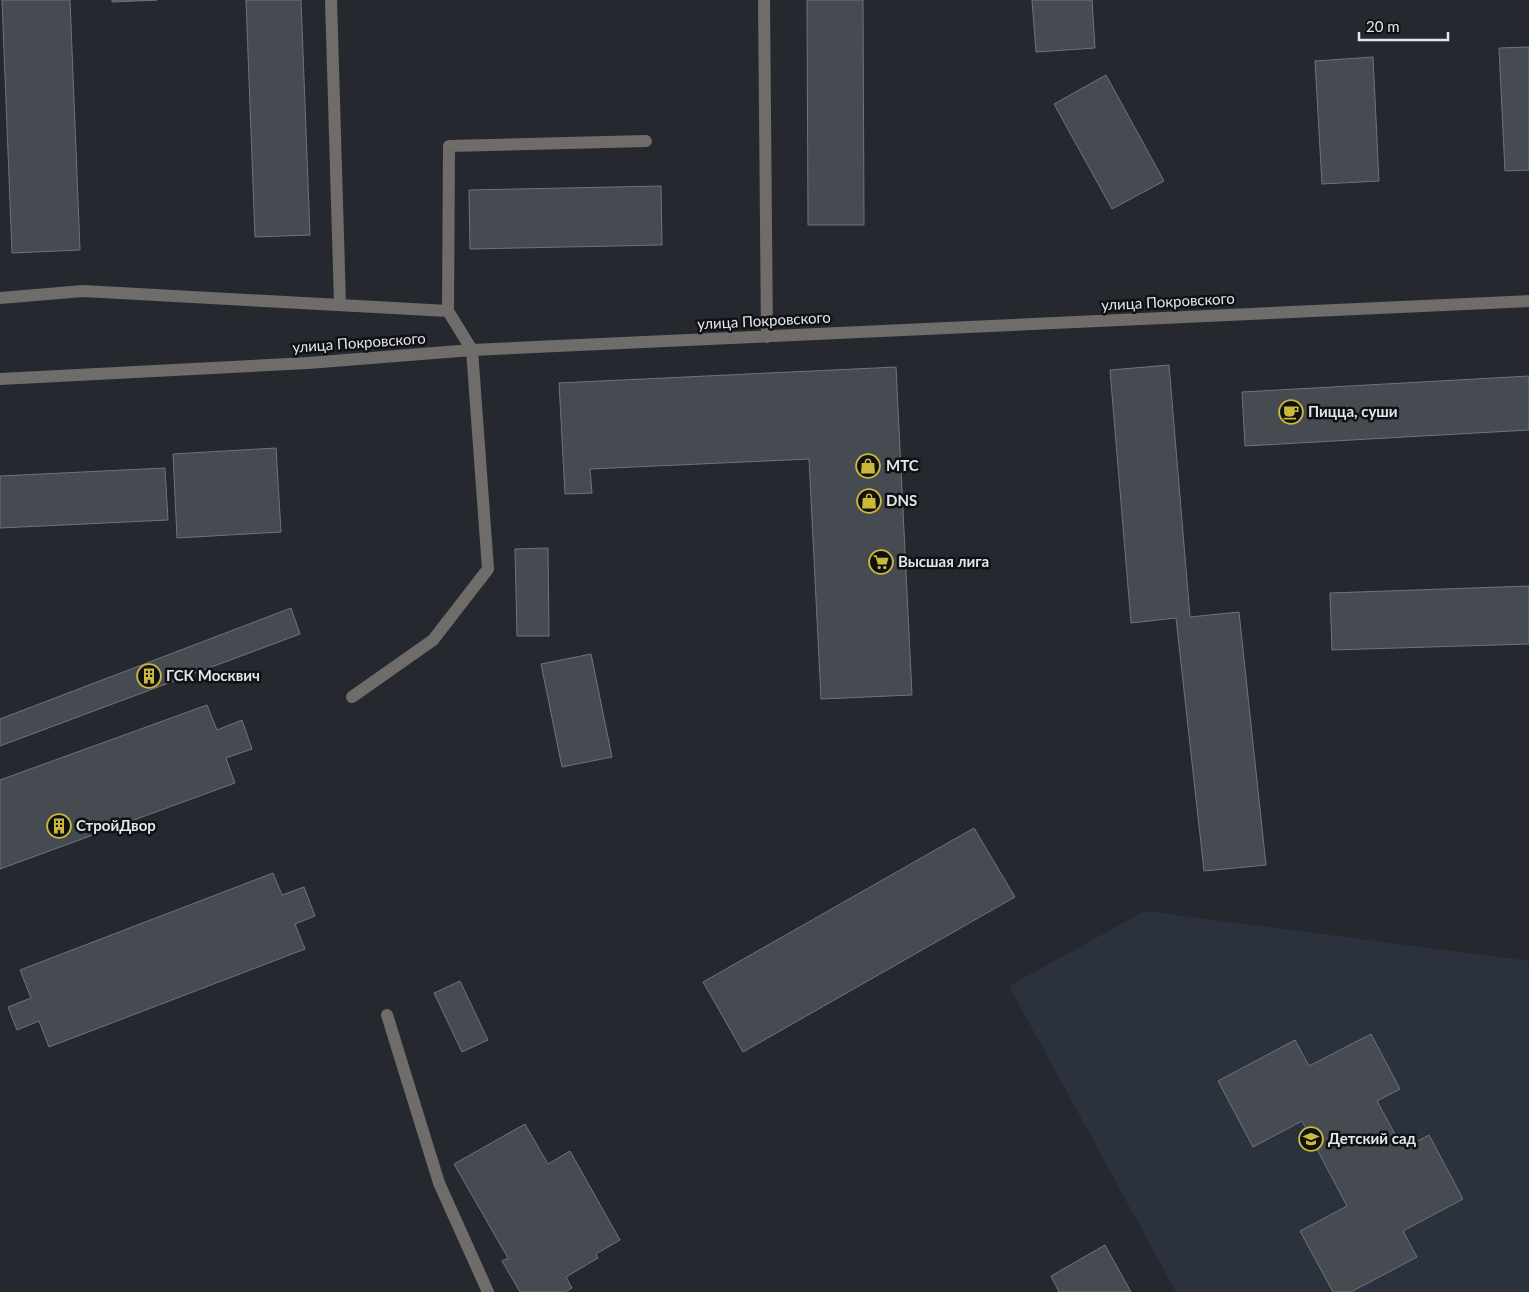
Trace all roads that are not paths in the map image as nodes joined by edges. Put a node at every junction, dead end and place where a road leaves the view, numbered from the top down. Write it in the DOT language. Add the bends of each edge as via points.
graph roads {
  1 [pos="331,0"];
  2 [pos="764,0"];
  3 [pos="646,141"];
  4 [pos="0,298"];
  5 [pos="1529,301"];
  6 [pos="340,304"];
  7 [pos="448,311"];
  8 [pos="766,337"];
  9 [pos="472,350"];
  10 [pos="0,379"];
  11 [pos="352,697"];
  12 [pos="387,1015"];
  13 [pos="488,1292"];
  1 -- 6 [label="street"];
  2 -- 8 [label="street"];
  3 -- 7 [label="street" via="449,146"];
  4 -- 6 [label="street" via="83,291"];
  5 -- 8 [label="street, улица Покровского"];
  6 -- 7 [label="street"];
  7 -- 9 [label="street"];
  8 -- 9 [label="street, улица Покровского"];
  9 -- 10 [label="street, улица Покровского" via="298,364"];
  9 -- 11 [label="street" via="488,569 433,640"];
  12 -- 13 [label="street" via="439,1183"];
}
